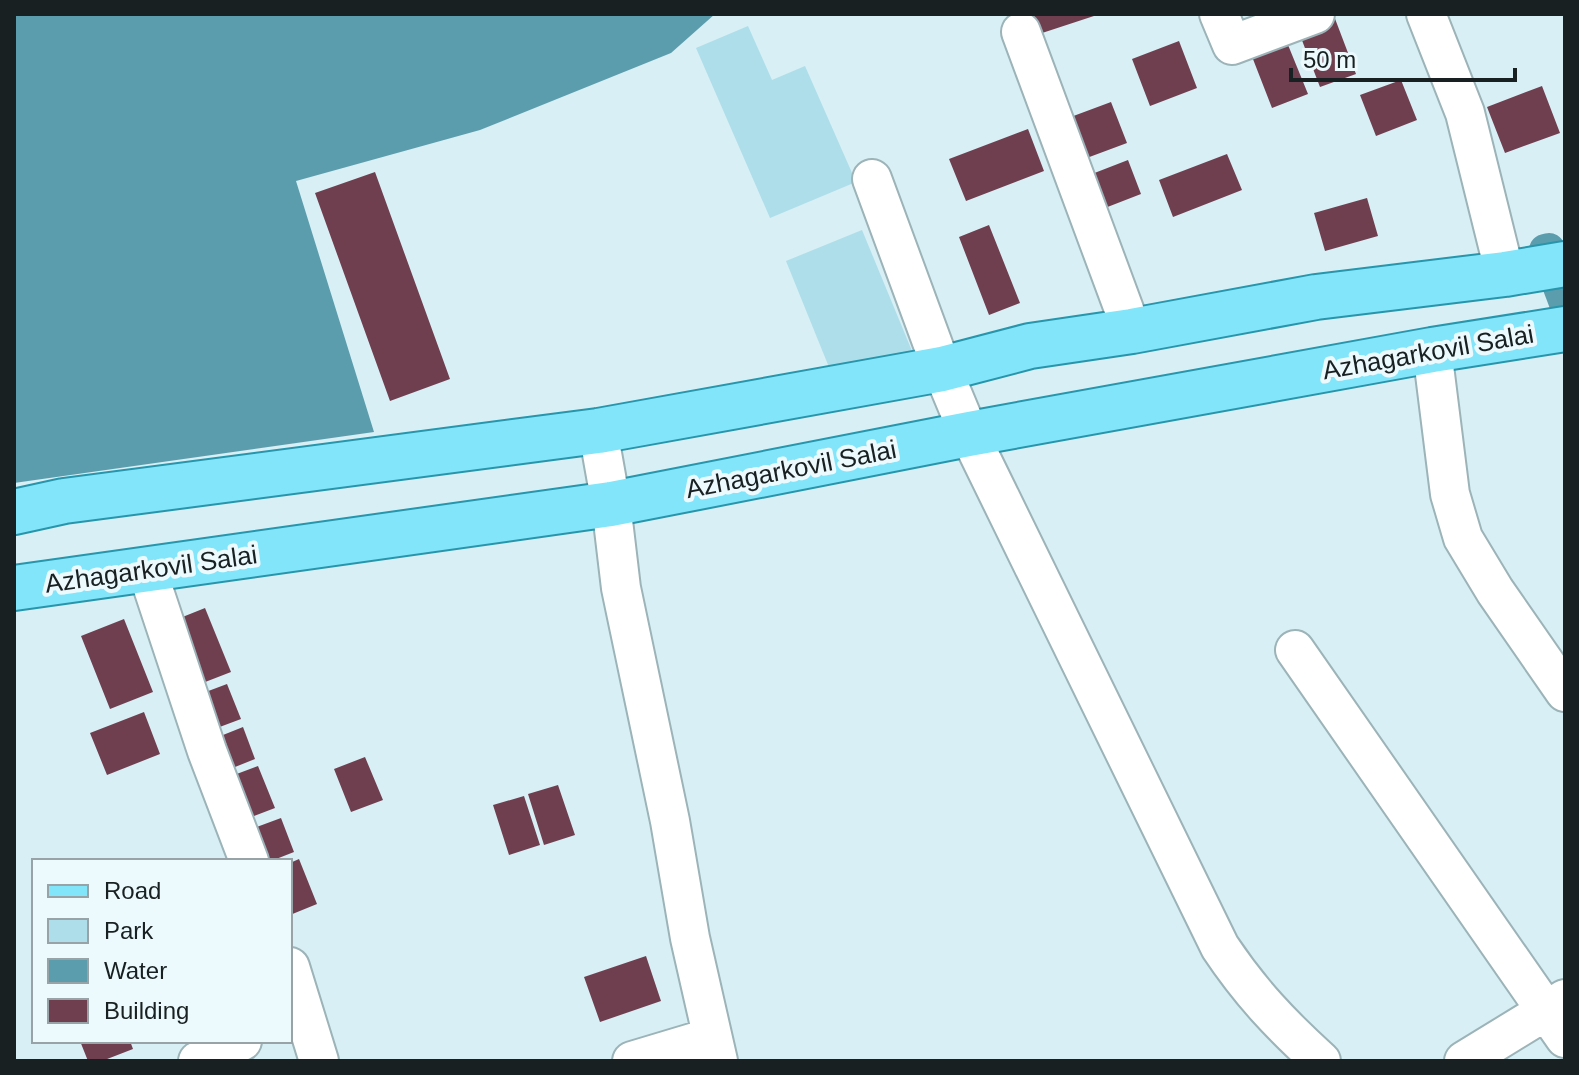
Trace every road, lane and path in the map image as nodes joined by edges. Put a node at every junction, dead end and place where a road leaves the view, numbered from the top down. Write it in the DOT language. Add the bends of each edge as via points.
graph roads {
  1 [pos="1219,14"];
  2 [pos="1315,14"];
  3 [pos="1426,14"];
  4 [pos="1021,32"];
  5 [pos="872,179"];
  6 [pos="1533,269"];
  7 [pos="1559,330"];
  8 [pos="1132,331"];
  9 [pos="1432,350"];
  10 [pos="942,369"];
  11 [pos="598,431"];
  12 [pos="969,434"];
  13 [pos="611,504"];
  14 [pos="14,512"];
  15 [pos="147,570"];
  16 [pos="14,588"];
  17 [pos="1295,650"];
  18 [pos="1565,692"];
  19 [pos="248,859"];
  20 [pos="292,981"];
  21 [pos="297,1016"];
  22 [pos="1559,1017"];
  23 [pos="238,1043"];
  24 [pos="715,1049"];
  25 [pos="198,1061"];
  26 [pos="319,1061"];
  27 [pos="632,1061"];
  28 [pos="1321,1061"];
  29 [pos="1464,1061"];
  1 -- 2 [label="street" via="1232,45"];
  3 -- 6 [label="street"];
  4 -- 8 [label="street"];
  5 -- 10 [label="street"];
  6 -- 8 [label="main road" via="1316,297"];
  7 -- 9 [label="main road, Azhagarkovil Salai"];
  8 -- 10 [label="main road" via="1030,346"];
  9 -- 12 [label="main road, Azhagarkovil Salai"];
  9 -- 18 [label="street" via="1450,494 1463,538"];
  10 -- 11 [label="main road"];
  10 -- 12 [label="street"];
  11 -- 13 [label="street"];
  11 -- 14 [label="main road" via="64,501"];
  12 -- 13 [label="main road, Azhagarkovil Salai"];
  12 -- 28 [label="street" via="1220,947 1247,987"];
  13 -- 15 [label="main road, Azhagarkovil Salai"];
  13 -- 24 [label="street" via="621,588"];
  15 -- 16 [label="main road, Azhagarkovil Salai"];
  15 -- 19 [label="street"];
  17 -- 22 [label="street"];
  20 -- 21 [label="street"];
  21 -- 26 [label="street"];
  22 -- 29 [label="street"];
  23 -- 25 [label="street"];
  24 -- 27 [label="street"];
}
